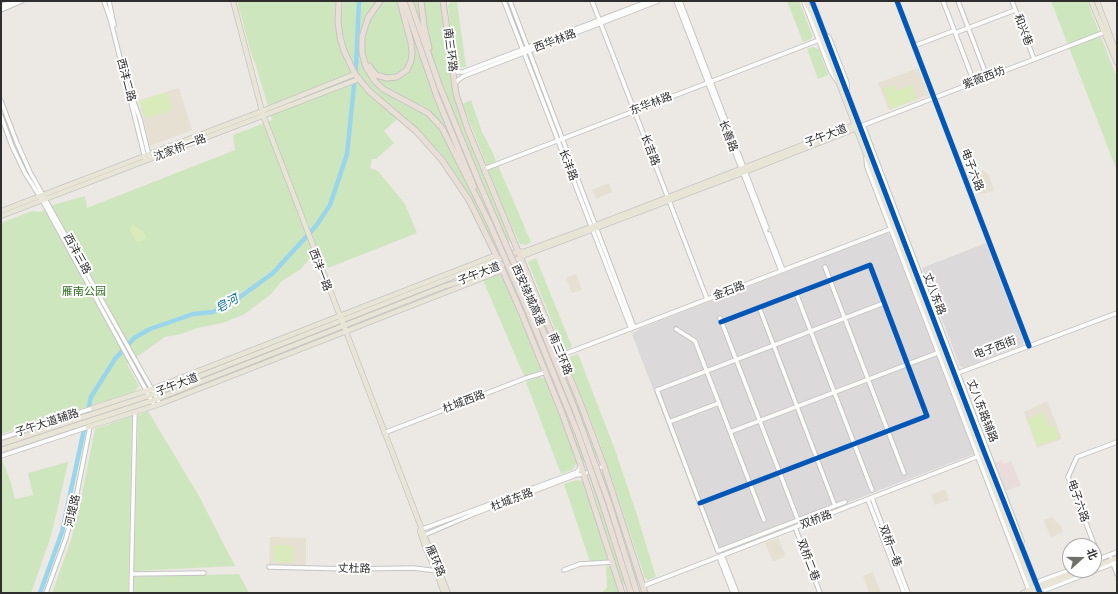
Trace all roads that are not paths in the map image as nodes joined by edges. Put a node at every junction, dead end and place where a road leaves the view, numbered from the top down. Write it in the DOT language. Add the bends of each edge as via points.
graph roads {
  1 [pos="14,1"];
  2 [pos="22,1"];
  3 [pos="104,1"];
  4 [pos="109,1"];
  5 [pos="232,1"];
  6 [pos="339,1"];
  7 [pos="380,1"];
  8 [pos="384,1"];
  9 [pos="400,1"];
  10 [pos="404,1"];
  11 [pos="410,1"];
  12 [pos="421,1"];
  13 [pos="443,1"];
  14 [pos="504,1"];
  15 [pos="510,1"];
  16 [pos="592,1"];
  17 [pos="649,1"];
  18 [pos="658,1"];
  19 [pos="676,1"];
  20 [pos="680,1"];
  21 [pos="805,1"];
  22 [pos="813,1"];
  23 [pos="897,1"];
  24 [pos="943,1"];
  25 [pos="958,1"];
  26 [pos="1012,1"];
  27 [pos="1090,1"];
  28 [pos="1097,1"];
  29 [pos="1,6"];
  30 [pos="1,10"];
  31 [pos="1015,10"];
  32 [pos="600,21"];
  33 [pos="968,28"];
  34 [pos="1105,31"];
  35 [pos="955,33"];
  36 [pos="823,39"];
  37 [pos="914,46"];
  38 [pos="529,49"];
  39 [pos="523,51"];
  40 [pos="1117,54"];
  41 [pos="1034,59"];
  42 [pos="1117,63"];
  43 [pos="452,65"];
  44 [pos="355,74"];
  45 [pos="987,77"];
  46 [pos="359,79"];
  47 [pos="709,82"];
  48 [pos="974,82"];
  49 [pos="455,86"];
  50 [pos="440,87"];
  51 [pos="934,98"];
  52 [pos="1,101"];
  53 [pos="634,110"];
  54 [pos="262,113"];
  55 [pos="1,116"];
  56 [pos="858,126"];
  57 [pos="560,139"];
  58 [pos="147,154"];
  59 [pos="148,160"];
  60 [pos="484,168"];
  61 [pos="743,170"];
  62 [pos="42,197"];
  63 [pos="668,199"];
  64 [pos="1,211"];
  65 [pos="1,216"];
  66 [pos="489,222"];
  67 [pos="594,227"];
  68 [pos="894,228"];
  69 [pos="519,251"];
  70 [pos="497,257"];
  71 [pos="520,258"];
  72 [pos="825,267"];
  73 [pos="502,268"];
  74 [pos="782,271"];
  75 [pos="830,280"];
  76 [pos="796,293"];
  77 [pos="707,299"];
  78 [pos="884,303"];
  79 [pos="759,307"];
  80 [pos="1117,313"];
  81 [pos="339,316"];
  82 [pos="844,318"];
  83 [pos="343,327"];
  84 [pos="633,328"];
  85 [pos="676,329"];
  86 [pos="811,331"];
  87 [pos="774,345"];
  88 [pos="1029,346"];
  89 [pos="940,352"];
  90 [pos="562,355"];
  91 [pos="736,360"];
  92 [pos="908,364"];
  93 [pos="706,371"];
  94 [pos="546,372"];
  95 [pos="953,375"];
  96 [pos="186,376"];
  97 [pos="197,377"];
  98 [pos="868,379"];
  99 [pos="199,382"];
  100 [pos="150,392"];
  101 [pos="834,392"];
  102 [pos="156,402"];
  103 [pos="719,403"];
  104 [pos="797,407"];
  105 [pos="94,411"];
  106 [pos="135,412"];
  107 [pos="760,421"];
  108 [pos="669,422"];
  109 [pos="89,427"];
  110 [pos="888,431"];
  111 [pos="730,432"];
  112 [pos="384,433"];
  113 [pos="1,438"];
  114 [pos="1117,442"];
  115 [pos="1,444"];
  116 [pos="854,444"];
  117 [pos="1,450"];
  118 [pos="983,455"];
  119 [pos="1,456"];
  120 [pos="817,458"];
  121 [pos="581,466"];
  122 [pos="604,466"];
  123 [pos="780,473"];
  124 [pos="904,473"];
  125 [pos="584,474"];
  126 [pos="750,484"];
  127 [pos="872,490"];
  128 [pos="870,499"];
  129 [pos="845,502"];
  130 [pos="700,503"];
  131 [pos="835,506"];
  132 [pos="764,520"];
  133 [pos="798,520"];
  134 [pos="795,527"];
  135 [pos="421,530"];
  136 [pos="422,536"];
  137 [pos="1092,538"];
  138 [pos="1117,552"];
  139 [pos="720,556"];
  140 [pos="1117,557"];
  141 [pos="1102,559"];
  142 [pos="1102,560"];
  143 [pos="1113,561"];
  144 [pos="613,562"];
  145 [pos="1102,564"];
  146 [pos="268,567"];
  147 [pos="437,570"];
  148 [pos="564,570"];
  149 [pos="204,573"];
  150 [pos="1062,573"];
  151 [pos="132,574"];
  152 [pos="1117,574"];
  153 [pos="1062,578"];
  154 [pos="1067,578"];
  155 [pos="643,586"];
  156 [pos="1036,590"];
  157 [pos="622,592"];
  158 [pos="46,593"];
  159 [pos="131,593"];
  160 [pos="444,593"];
  161 [pos="448,593"];
  162 [pos="631,593"];
  163 [pos="637,593"];
  164 [pos="645,593"];
  165 [pos="733,593"];
  166 [pos="737,593"];
  167 [pos="820,593"];
  168 [pos="904,593"];
  169 [pos="908,593"];
  170 [pos="1023,593"];
  1 -- 29 [label="street"];
  2 -- 30 [label="street"];
  3 -- 58 [label="street, 西沣二路"];
  4 -- 58 [label="street, 西沣二路"];
  5 -- 54 [label="main road, 西沣一路"];
  6 -- 44 [label="highway, 南三环路" via="340,37"];
  7 -- 66 [label="highway" via="368,18 362,37 362,53 366,67 383,89 428,113 442,128"];
  8 -- 9 [label="highway" via="370,21 364,48 366,60 372,71 387,78 397,77 407,70 411,61 411,43"];
  10 -- 66 [label="highway, 西安绕城高速" via="437,97"];
  11 -- 50 [label="highway, 西安绕城高速"];
  12 -- 50 [label="highway" via="424,26"];
  13 -- 43 [label="highway, 南三环路"];
  14 -- 39 [label="street, 长沣路"];
  15 -- 38 [label="street, 长沣路"];
  16 -- 32 [label="street, 长吉路"];
  17 -- 32 [label="street, 西华林路"];
  18 -- 32 [label="street, 西华林路"];
  19 -- 47 [label="street, 长善路"];
  20 -- 47 [label="street, 长善路"];
  21 -- 36 [label="street"];
  21 -- 36 [label="main road, 丈八东路"];
  22 -- 36 [label="main road, 丈八东路"];
  23 -- 37 [label="street, 电子六路"];
  24 -- 35 [label="street"];
  25 -- 33 [label="street"];
  26 -- 31 [label="street, 和兴巷"];
  27 -- 34 [label="main road"];
  28 -- 34 [label="main road"];
  31 -- 33 [label="street"];
  31 -- 41 [label="street, 和兴巷"];
  32 -- 38 [label="street, 西华林路"];
  32 -- 53 [label="street, 长吉路"];
  33 -- 35 [label="street"];
  33 -- 45 [label="street"];
  34 -- 40 [label="main road"];
  34 -- 41 [label="street, 紫薇西坊"];
  34 -- 42 [label="main road"];
  35 -- 37 [label="street" via="953,31"];
  35 -- 48 [label="street"];
  36 -- 47 [label="street, 东华林路"];
  36 -- 56 [label="main road, 丈八东路" via="847,92"];
  36 -- 56 [label="main road, 丈八东路" via="838,84"];
  37 -- 51 [label="street, 电子六路"];
  38 -- 39 [label="street, 西华林路"];
  38 -- 57 [label="street, 长沣路"];
  39 -- 43 [label="street, 西华林路" via="462,73 454,70"];
  39 -- 49 [label="street, 西华林路" via="462,77"];
  39 -- 57 [label="street, 长沣路"];
  41 -- 45 [label="street, 紫薇西坊"];
  43 -- 49 [label="highway, 南三环路"];
  44 -- 46 [label="highway, 南三环路"];
  44 -- 54 [label="main road, 沈家桥一路"];
  45 -- 48 [label="street, 紫薇西坊"];
  46 -- 54 [label="main road, 沈家桥一路"];
  46 -- 70 [label="highway, 南三环路" via="416,131 442,160 469,200"];
  47 -- 53 [label="street, 东华林路"];
  47 -- 61 [label="street, 长善路"];
  48 -- 51 [label="street, 紫薇西坊"];
  49 -- 60 [label="highway, 南三环路" via="468,130"];
  50 -- 163 [label="highway, 西安绕城高速, bridge" via="573,405 609,503"];
  51 -- 56 [label="street, 紫薇西坊"];
  51 -- 88 [label="street, 电子六路"];
  52 -- 62 [label="street, 西沣三路" via="23,158"];
  53 -- 57 [label="street, 东华林路"];
  53 -- 63 [label="street, 长吉路"];
  54 -- 58 [label="main road, 沈家桥一路"];
  54 -- 59 [label="main road, 沈家桥一路"];
  54 -- 81 [label="main road, 西沣一路"];
  55 -- 62 [label="street, 西沣三路" via="20,162"];
  56 -- 61 [label="main road, 子午大道"];
  56 -- 68 [label="main road, 丈八东路"];
  56 -- 68 [label="main road, 丈八东路" via="866,157"];
  56 -- 95 [label="street, 丈八东路辅路"];
  57 -- 60 [label="street, 东华林路"];
  57 -- 67 [label="street, 长沣路"];
  58 -- 59 [label="street, 西沣二路"];
  58 -- 62 [label="main road, 沈家桥一路"];
  59 -- 62 [label="main road, 沈家桥一路"];
  60 -- 69 [label="highway, 南三环路"];
  61 -- 63 [label="main road, 子午大道"];
  61 -- 74 [label="street, 长善路"];
  62 -- 64 [label="main road, 沈家桥一路"];
  62 -- 65 [label="main road, 沈家桥一路"];
  62 -- 100 [label="street, 西沣三路" via="121,345"];
  62 -- 100 [label="street, 西沣三路" via="123,337"];
  63 -- 67 [label="main road, 子午大道"];
  63 -- 77 [label="street, 长吉路"];
  66 -- 162 [label="highway, 西安绕城高速, bridge" via="578,434"];
  67 -- 69 [label="main road, 子午大道" via="523,252"];
  67 -- 71 [label="main road, 子午大道"];
  67 -- 84 [label="street, 长沣路"];
  68 -- 74 [label="street, 金石路"];
  68 -- 89 [label="main road, 丈八东路"];
  68 -- 95 [label="main road, 丈八东路"];
  69 -- 70 [label="main road, 子午大道"];
  69 -- 71 [label="highway, 南三环路"];
  70 -- 73 [label="highway, 南三环路"];
  70 -- 81 [label="main road"];
  70 -- 83 [label="main road, 子午大道"];
  71 -- 73 [label="main road, 子午大道"];
  71 -- 90 [label="highway, 南三环路"];
  72 -- 75 [label="street"];
  73 -- 83 [label="main road, 子午大道"];
  73 -- 94 [label="highway, 南三环路"];
  74 -- 77 [label="street, 金石路"];
  75 -- 76 [label="street"];
  75 -- 78 [label="street" via="870,265"];
  75 -- 82 [label="street"];
  76 -- 79 [label="street"];
  76 -- 86 [label="street"];
  77 -- 84 [label="street, 金石路"];
  78 -- 82 [label="street"];
  78 -- 92 [label="street"];
  79 -- 87 [label="street"];
  79 -- 91 [label="street" via="720,320"];
  80 -- 88 [label="street, 电子西街"];
  81 -- 83 [label="main road, 西沣一路"];
  81 -- 96 [label="main road"];
  82 -- 86 [label="street"];
  82 -- 98 [label="street"];
  83 -- 97 [label="main road, 子午大道"];
  83 -- 99 [label="main road, 子午大道"];
  83 -- 102 [label="main road"];
  83 -- 112 [label="main road, 西沣一路"];
  84 -- 90 [label="street, 金石路"];
  85 -- 93 [label="street" via="695,341"];
  86 -- 87 [label="street"];
  86 -- 101 [label="street"];
  87 -- 91 [label="street"];
  87 -- 104 [label="street"];
  88 -- 95 [label="street, 电子西街"];
  89 -- 92 [label="street"];
  89 -- 95 [label="main road, 丈八东路"];
  90 -- 122 [label="highway, 南三环路"];
  91 -- 93 [label="street"];
  91 -- 107 [label="street"];
  92 -- 98 [label="street"];
  92 -- 110 [label="street" via="927,416"];
  93 -- 103 [label="street"];
  93 -- 108 [label="street" via="656,390"];
  94 -- 112 [label="street, 杜城西路"];
  94 -- 121 [label="highway, 南三环路"];
  95 -- 118 [label="main road, 丈八东路"];
  96 -- 97 [label="main road"];
  96 -- 100 [label="main road"];
  97 -- 99 [label="main road"];
  97 -- 100 [label="main road, 子午大道"];
  98 -- 101 [label="street"];
  98 -- 110 [label="street"];
  99 -- 102 [label="main road, 子午大道"];
  100 -- 102 [label="street, 西沣三路"];
  100 -- 105 [label="main road, 子午大道"];
  101 -- 104 [label="street"];
  101 -- 116 [label="street"];
  102 -- 106 [label="main road"];
  102 -- 117 [label="main road, 子午大道"];
  103 -- 108 [label="street"];
  103 -- 111 [label="street"];
  104 -- 107 [label="street"];
  104 -- 120 [label="street"];
  105 -- 113 [label="street, 子午大道辅路" via="84,411"];
  105 -- 115 [label="main road, 子午大道" via="81,418"];
  106 -- 109 [label="main road"];
  106 -- 151 [label="street"];
  107 -- 111 [label="street"];
  107 -- 123 [label="street"];
  108 -- 130 [label="street"];
  109 -- 119 [label="street, 子午大道辅路"];
  109 -- 158 [label="street, 河堤路" via="74,508"];
  110 -- 116 [label="street"];
  110 -- 124 [label="street"];
  111 -- 126 [label="street"];
  112 -- 135 [label="main road, 西沣一路"];
  114 -- 137 [label="street, 电子六路" via="1077,457 1068,477"];
  116 -- 120 [label="street"];
  116 -- 127 [label="street"];
  118 -- 128 [label="street, 双桥路"];
  118 -- 156 [label="main road, 丈八东路"];
  118 -- 156 [label="main road, 丈八东路" via="1014,525"];
  120 -- 123 [label="street"];
  120 -- 131 [label="street"];
  121 -- 125 [label="highway, 南三环路"];
  121 -- 135 [label="street, 杜城东路" via="577,472"];
  122 -- 125 [label="street, 杜城东路"];
  122 -- 155 [label="highway, 南三环路"];
  123 -- 126 [label="street"];
  123 -- 133 [label="street"];
  125 -- 136 [label="street, 杜城东路" via="476,513"];
  125 -- 144 [label="highway, 南三环路"];
  126 -- 130 [label="street"];
  126 -- 132 [label="street"];
  128 -- 134 [label="street, 双桥路"];
  128 -- 168 [label="street, 双桥一巷"];
  128 -- 169 [label="street, 双桥一巷"];
  129 -- 131 [label="street"];
  130 -- 133 [label="street" via="718,551"];
  131 -- 133 [label="street"];
  134 -- 139 [label="street, 双桥路"];
  134 -- 167 [label="street, 双桥二巷"];
  135 -- 136 [label="main road, 雁环路"];
  136 -- 147 [label="main road, 雁环路"];
  138 -- 141 [label="street"];
  139 -- 155 [label="street, 双桥路"];
  139 -- 165 [label="street"];
  139 -- 166 [label="street"];
  140 -- 143 [label="main road"];
  142 -- 143 [label="main road"];
  143 -- 145 [label="main road"];
  143 -- 152 [label="street"];
  143 -- 156 [label="street" via="1045,590"];
  144 -- 148 [label="street" via="580,564"];
  144 -- 157 [label="highway, 南三环路"];
  146 -- 147 [label="street, 丈杜路"];
  147 -- 160 [label="main road, 雁环路"];
  147 -- 161 [label="main road, 雁环路"];
  149 -- 151 [label="street"];
  150 -- 156 [label="street" via="1040,581"];
  151 -- 159 [label="street"];
  153 -- 156 [label="main road"];
  154 -- 156 [label="main road"];
  155 -- 157 [label="main road"];
  155 -- 164 [label="highway, 南三环路"];
  156 -- 170 [label="main road"];
}
